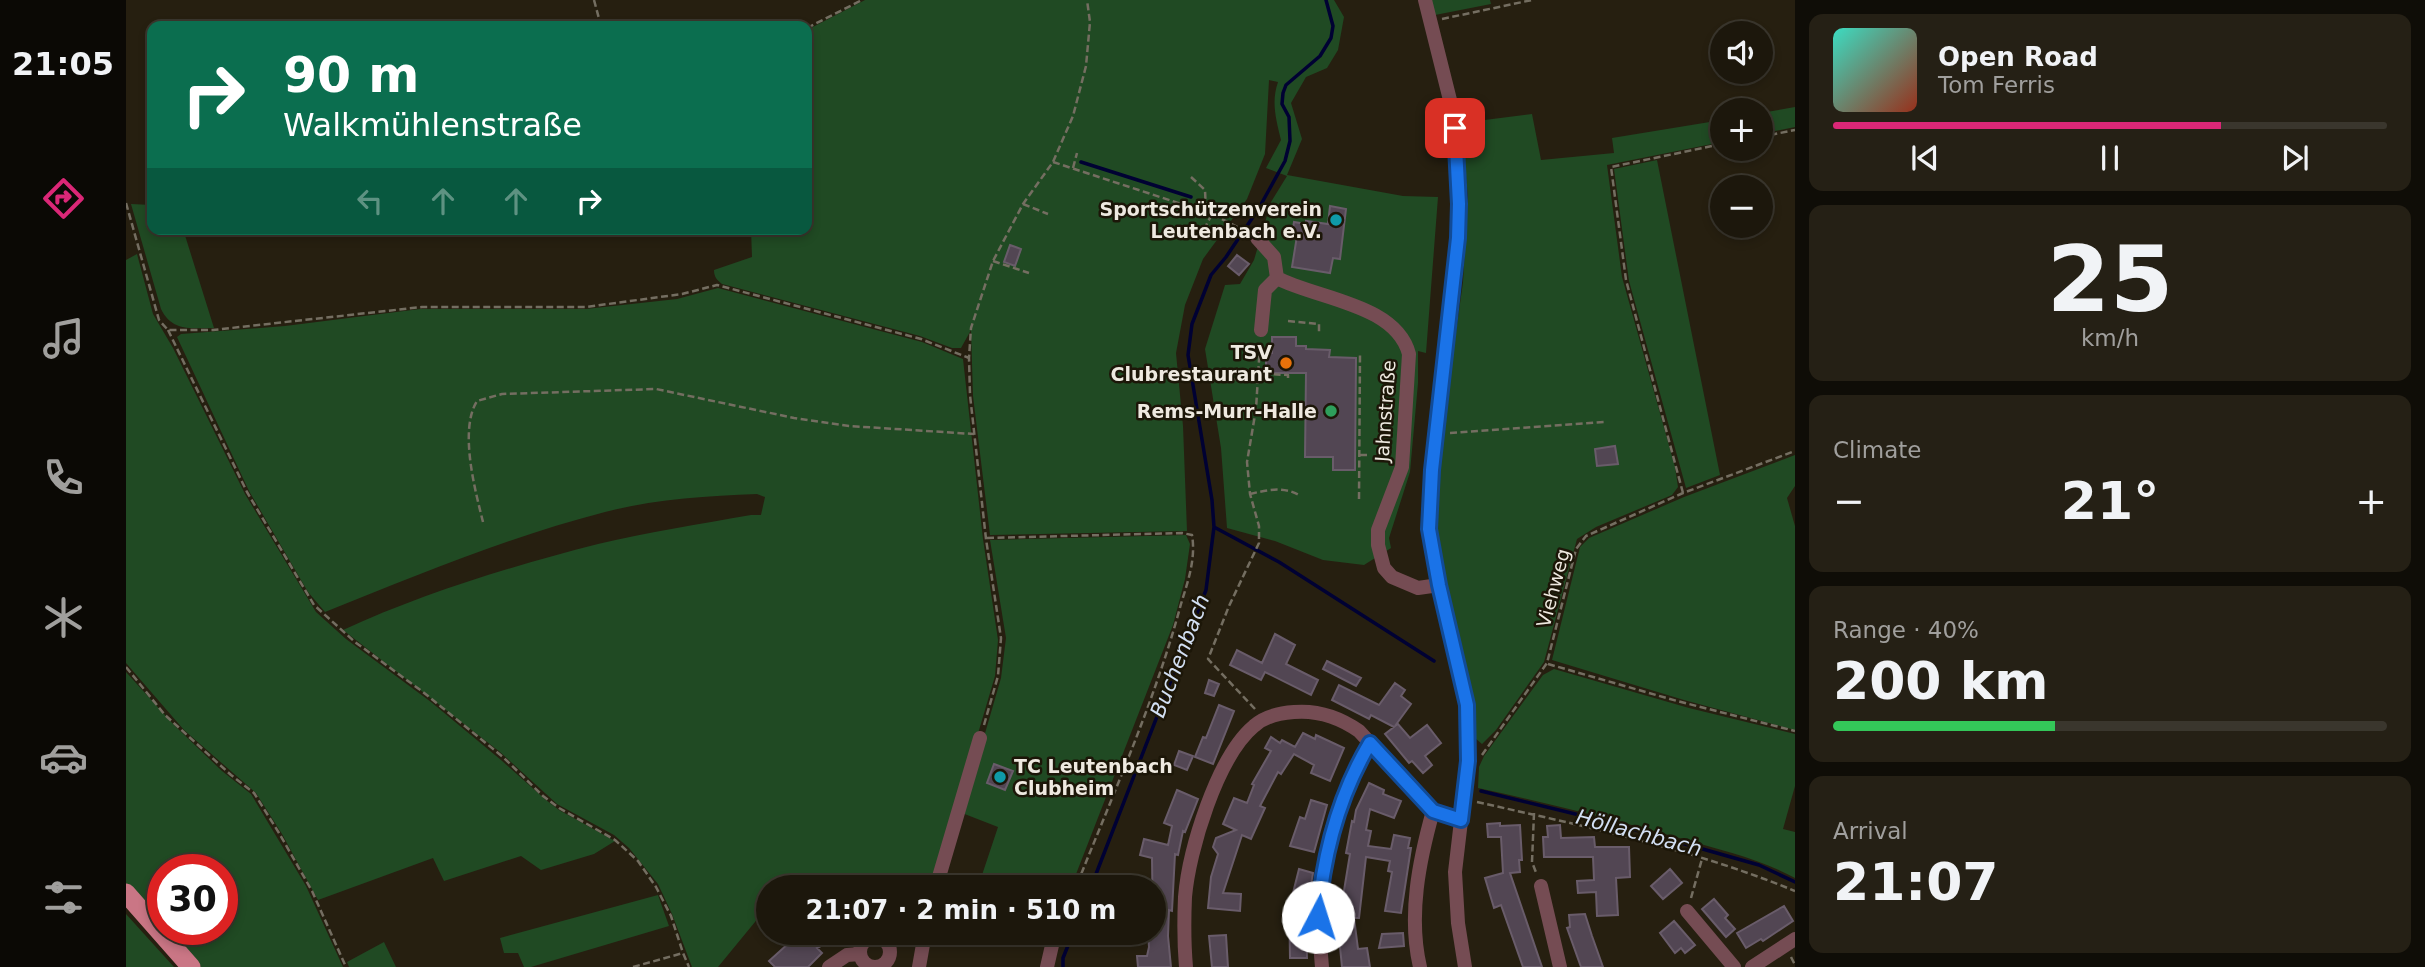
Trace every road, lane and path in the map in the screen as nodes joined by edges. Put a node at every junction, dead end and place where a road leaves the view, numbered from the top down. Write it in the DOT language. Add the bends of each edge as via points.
graph roads {
  1 [pos="594,0"];
  2 [pos="862,0"];
  3 [pos="1087,0"];
  4 [pos="1426,0"];
  5 [pos="1496,0"];
  6 [pos="1532,0"];
  7 [pos="1497,6"];
  8 [pos="600,21"];
  9 [pos="1432,22"];
  10 [pos="812,25"];
  11 [pos="1795,130"];
  12 [pos="1773,134"];
  13 [pos="1710,147"];
  14 [pos="1077,153"];
  15 [pos="1053,162"];
  16 [pos="1073,168"];
  17 [pos="1191,177"];
  18 [pos="126,203"];
  19 [pos="1023,204"];
  20 [pos="1206,212"];
  21 [pos="1048,214"];
  22 [pos="1212,214"];
  23 [pos="1237,226"];
  24 [pos="1257,238"];
  25 [pos="1199,239"];
  26 [pos="993,261"];
  27 [pos="1029,273"];
  28 [pos="1277,278"];
  29 [pos="1288,321"];
  30 [pos="168,330"];
  31 [pos="1261,330"];
  32 [pos="1319,333"];
  33 [pos="1360,355"];
  34 [pos="968,358"];
  35 [pos="1360,363"];
  36 [pos="1366,363"];
  37 [pos="1258,374"];
  38 [pos="1234,380"];
  39 [pos="1288,381"];
  40 [pos="1360,390"];
  41 [pos="1367,390"];
  42 [pos="1360,422"];
  43 [pos="1367,422"];
  44 [pos="1604,422"];
  45 [pos="974,434"];
  46 [pos="1436,434"];
  47 [pos="1795,451"];
  48 [pos="1360,455"];
  49 [pos="1369,455"];
  50 [pos="1684,493"];
  51 [pos="1250,494"];
  52 [pos="1299,495"];
  53 [pos="1359,499"];
  54 [pos="483,522"];
  55 [pos="986,538"];
  56 [pos="1439,585"];
  57 [pos="1547,663"];
  58 [pos="126,667"];
  59 [pos="1264,718"];
  60 [pos="1795,731"];
  61 [pos="980,738"];
  62 [pos="1370,743"];
  63 [pos="1468,761"];
  64 [pos="1464,799"];
  65 [pos="1433,811"];
  66 [pos="1534,813"];
  67 [pos="1461,820"];
  68 [pos="1703,859"];
  69 [pos="939,875"];
  70 [pos="1081,875"];
  71 [pos="1541,887"];
  72 [pos="1795,891"];
  73 [pos="126,893"];
  74 [pos="1687,911"];
  75 [pos="1795,939"];
  76 [pos="923,945"];
  77 [pos="1052,945"];
  78 [pos="684,953"];
  79 [pos="860,954"];
  80 [pos="886,965"];
  81 [pos="191,967"];
  82 [pos="346,967"];
  83 [pos="633,967"];
  84 [pos="689,967"];
  85 [pos="829,967"];
  86 [pos="919,967"];
  87 [pos="1047,967"];
  88 [pos="1186,967"];
  89 [pos="1322,967"];
  90 [pos="1420,967"];
  91 [pos="1465,967"];
  92 [pos="1560,967"];
  93 [pos="1734,967"];
  94 [pos="1752,967"];
  1 -- 8 [label="path"];
  2 -- 10 [label="path"];
  3 -- 15 [label="path" via="1086,66 1073,116"];
  4 -- 9 [label="street"];
  5 -- 7 [label="path"];
  6 -- 7 [label="path"];
  7 -- 9 [label="path"];
  9 -- 46 [label="street" via="1457,144 1458,238"];
  11 -- 12 [label="path"];
  13 -- 50 [label="path" via="1611,167 1626,279"];
  14 -- 16 [label="path"];
  15 -- 16 [label="path"];
  15 -- 19 [label="path"];
  16 -- 20 [label="path"];
  17 -- 20 [label="path" via="1205,190"];
  18 -- 30 [label="path" via="159,320"];
  19 -- 21 [label="path"];
  19 -- 26 [label="path"];
  20 -- 22 [label="path"];
  22 -- 23 [label="path"];
  22 -- 25 [label="path"];
  24 -- 28 [label="street" via="1273,257"];
  26 -- 27 [label="path"];
  26 -- 34 [label="path" via="971,328"];
  28 -- 31 [label="street" via="1265,290"];
  28 -- 56 [label="street, Jahnstraße" via="1381,318 1406,341 1402,467 1378,530 1378,545 1392,577 1418,588"];
  29 -- 32 [label="path" via="1319,324"];
  30 -- 34 [label="path" via="225,329 422,307 586,307 716,285 921,339"];
  30 -- 78 [label="path" via="247,492 314,605 503,757 559,808 615,840 638,861 671,916"];
  31 -- 37 [label="path"];
  33 -- 35 [label="path"];
  34 -- 45 [label="path"];
  35 -- 36 [label="path"];
  35 -- 40 [label="path"];
  37 -- 38 [label="path" via="1243,373"];
  37 -- 39 [label="path" via="1288,375"];
  37 -- 51 [label="path" via="1247,462"];
  40 -- 41 [label="path"];
  40 -- 42 [label="path"];
  42 -- 43 [label="path"];
  42 -- 48 [label="path"];
  44 -- 46 [label="path"];
  45 -- 54 [label="path" via="849,426 656,389 502,394 477,401 470,412 470,470"];
  45 -- 55 [label="path"];
  46 -- 56 [label="street" via="1429,529"];
  47 -- 50 [label="path, Viehweg"];
  48 -- 49 [label="path"];
  48 -- 53 [label="path"];
  50 -- 57 [label="path, Viehweg" via="1591,533 1578,544"];
  51 -- 52 [label="path" via="1270,489"];
  51 -- 59 [label="path" via="1259,543 1209,659"];
  55 -- 61 [label="path" via="1001,638 998,676"];
  55 -- 70 [label="path" via="1192,535 1191,568 1174,630"];
  56 -- 63 [label="street" via="1467,705"];
  57 -- 60 [label="path"];
  57 -- 63 [label="path, Viehweg" via="1482,754"];
  58 -- 82 [label="path" via="165,715 254,793 312,891"];
  59 -- 62 [label="street" via="1280,713 1323,714 1344,721"];
  59 -- 88 [label="street" via="1231,756 1199,828 1185,897"];
  61 -- 69 [label="street"];
  62 -- 65 [label="street"];
  62 -- 89 [label="street" via="1348,784 1327,848 1318,917"];
  63 -- 64 [label="street"];
  64 -- 66 [label="path"];
  64 -- 67 [label="street"];
  65 -- 67 [label="street"];
  65 -- 90 [label="street" via="1417,890 1415,934"];
  66 -- 68 [label="path"];
  66 -- 71 [label="path" via="1531,862"];
  67 -- 91 [label="street" via="1455,885"];
  68 -- 72 [label="path"];
  68 -- 74 [label="path"];
  71 -- 92 [label="street"];
  73 -- 81 [label="main road"];
  74 -- 93 [label="street"];
  75 -- 94 [label="street"];
  76 -- 86 [label="street"];
  77 -- 87 [label="street"];
  78 -- 83 [label="path"];
  78 -- 84 [label="path"];
  79 -- 80 [label="street" via="872,967"];
  79 -- 80 [label="street" via="866,940 880,939 889,950"];
  79 -- 85 [label="street" via="847,955"];
}
